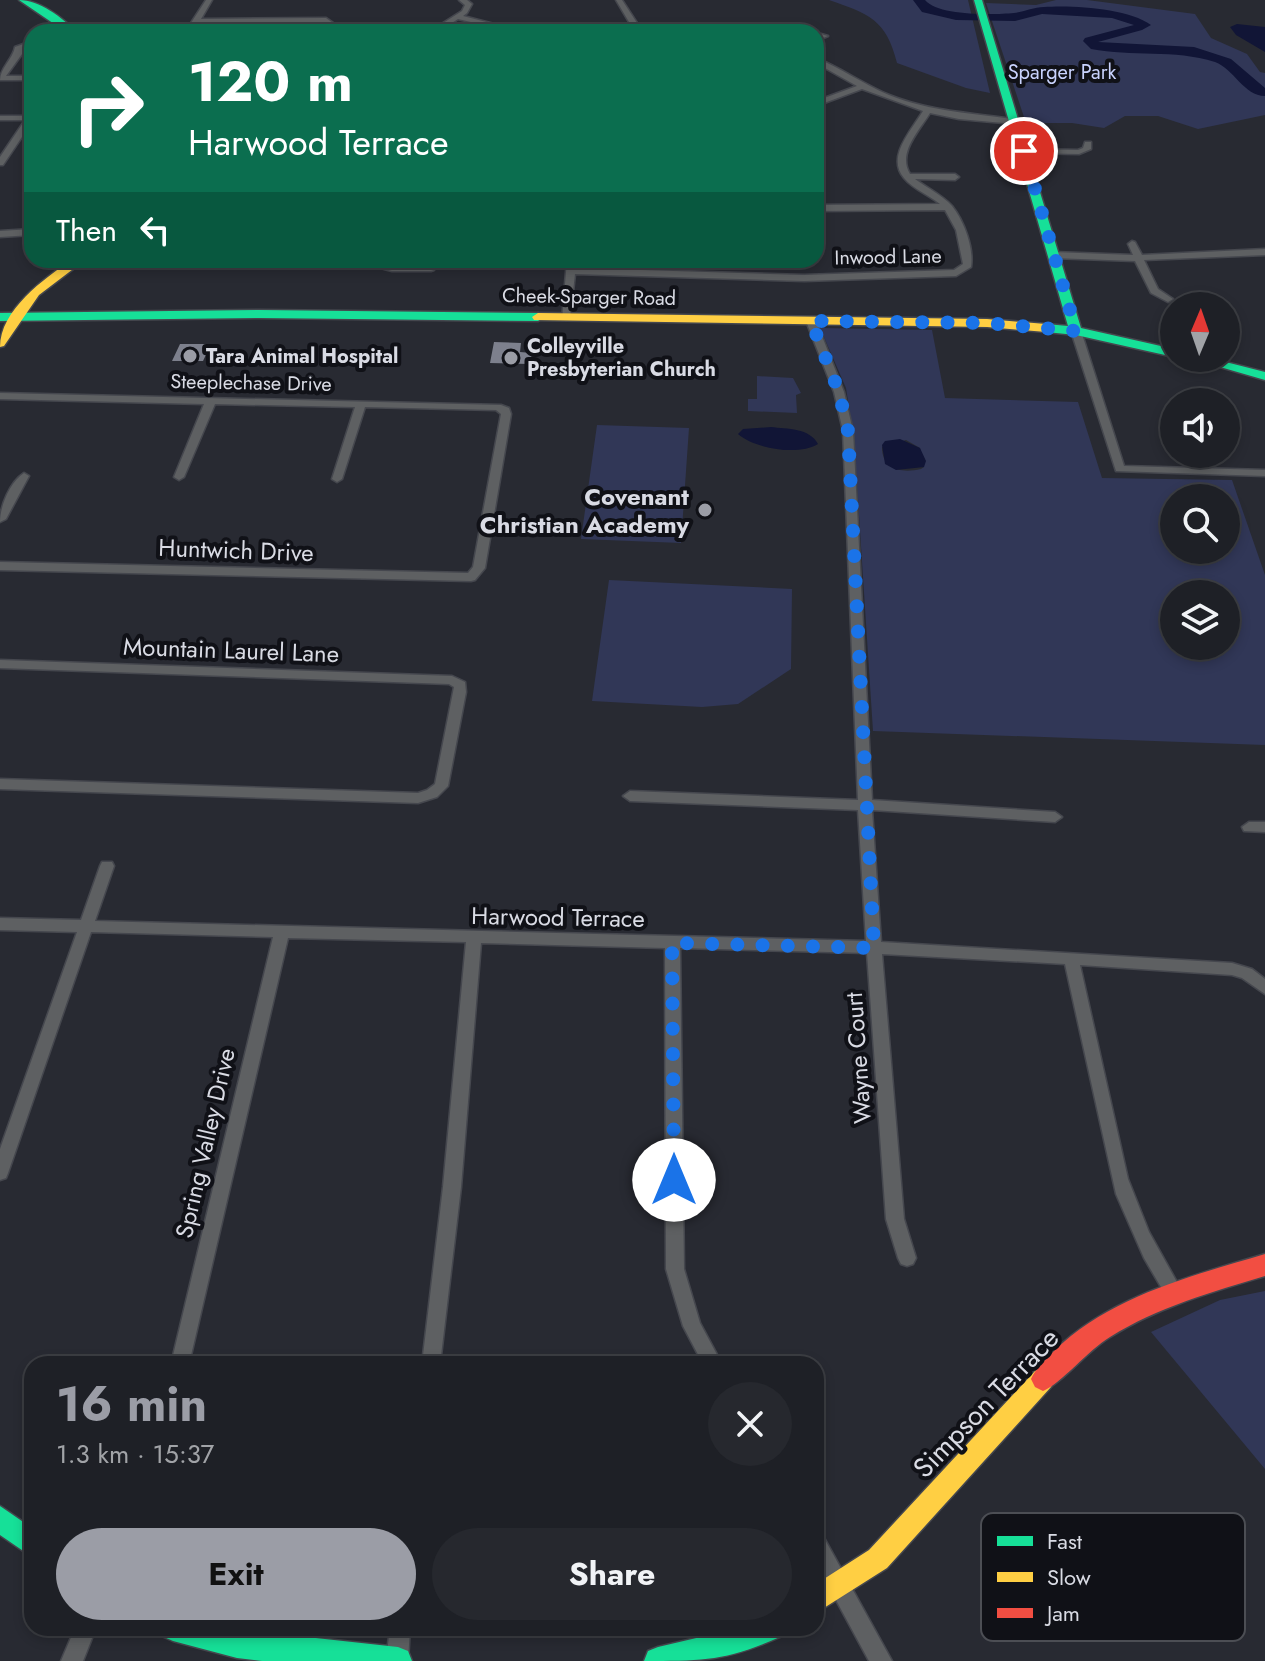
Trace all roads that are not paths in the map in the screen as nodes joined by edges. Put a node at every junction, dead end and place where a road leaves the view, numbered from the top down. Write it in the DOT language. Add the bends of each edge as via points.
graph roads {
  1 [pos="23,0"];
  2 [pos="462,0"];
  3 [pos="619,0"];
  4 [pos="208,2"];
  5 [pos="981,11"];
  6 [pos="457,17"];
  7 [pos="196,21"];
  8 [pos="62,24"];
  9 [pos="194,24"];
  10 [pos="331,24"];
  11 [pos="446,24"];
  12 [pos="487,24"];
  13 [pos="634,24"];
  14 [pos="24,51"];
  15 [pos="824,65"];
  16 [pos="1,78"];
  17 [pos="24,78"];
  18 [pos="860,87"];
  19 [pos="824,101"];
  20 [pos="927,111"];
  21 [pos="0,118"];
  22 [pos="24,118"];
  23 [pos="1016,124"];
  24 [pos="24,129"];
  25 [pos="1088,144"];
  26 [pos="1024,151"];
  27 [pos="0,163"];
  28 [pos="906,176"];
  29 [pos="955,177"];
  30 [pos="948,207"];
  31 [pos="824,208"];
  32 [pos="24,232"];
  33 [pos="0,234"];
  34 [pos="1132,244"];
  35 [pos="1265,252"];
  36 [pos="1053,255"];
  37 [pos="1138,258"];
  38 [pos="68,268"];
  39 [pos="393,268"];
  40 [pos="413,268"];
  41 [pos="571,268"];
  42 [pos="571,271"];
  43 [pos="1160,294"];
  44 [pos="8,317"];
  45 [pos="565,318"];
  46 [pos="811,321"];
  47 [pos="1076,331"];
  48 [pos="0,343"];
  49 [pos="1160,350"];
  50 [pos="1240,370"];
  51 [pos="1265,376"];
  52 [pos="0,396"];
  53 [pos="211,400"];
  54 [pos="361,404"];
  55 [pos="1265,473"];
  56 [pos="24,476"];
  57 [pos="179,477"];
  58 [pos="337,479"];
  59 [pos="0,519"];
  60 [pos="0,566"];
  61 [pos="471,577"];
  62 [pos="0,664"];
  63 [pos="0,784"];
  64 [pos="630,796"];
  65 [pos="865,805"];
  66 [pos="1055,817"];
  67 [pos="1249,827"];
  68 [pos="1265,827"];
  69 [pos="107,866"];
  70 [pos="0,924"];
  71 [pos="86,927"];
  72 [pos="281,934"];
  73 [pos="474,939"];
  74 [pos="672,943"];
  75 [pos="874,948"];
  76 [pos="1071,958"];
  77 [pos="1260,983"];
  78 [pos="0,1173"];
  79 [pos="907,1258"];
  80 [pos="1265,1265"];
  81 [pos="1174,1293"];
  82 [pos="182,1356"];
  83 [pos="432,1356"];
  84 [pos="709,1356"];
  85 [pos="0,1519"];
  86 [pos="24,1538"];
  87 [pos="824,1557"];
  88 [pos="840,1584"];
  89 [pos="824,1595"];
  90 [pos="83,1636"];
  91 [pos="203,1636"];
  92 [pos="399,1636"];
  93 [pos="754,1636"];
  94 [pos="72,1661"];
  95 [pos="397,1661"];
  96 [pos="658,1661"];
  97 [pos="881,1661"];
  1 -- 8 [label="street"];
  2 -- 6 [label="street" via="468,9"];
  3 -- 13 [label="street"];
  4 -- 7 [label="street"];
  5 -- 23 [label="street"];
  6 -- 11 [label="street"];
  6 -- 12 [label="street"];
  7 -- 9 [label="street"];
  7 -- 10 [label="street"];
  14 -- 16 [label="street"];
  15 -- 18 [label="street"];
  16 -- 17 [label="street"];
  18 -- 19 [label="street"];
  18 -- 20 [label="street"];
  20 -- 23 [label="street" via="988,125"];
  20 -- 28 [label="street" via="900,158"];
  21 -- 22 [label="street"];
  23 -- 26 [label="street"];
  24 -- 27 [label="street"];
  25 -- 26 [label="street" via="1079,152"];
  26 -- 36 [label="street"];
  28 -- 29 [label="street"];
  28 -- 30 [label="street"];
  30 -- 31 [label="street"];
  30 -- 42 [label="street, Inwood Lane" via="968,265 956,273 804,278"];
  32 -- 33 [label="street"];
  34 -- 37 [label="street"];
  35 -- 37 [label="street"];
  36 -- 37 [label="street"];
  36 -- 47 [label="street"];
  37 -- 43 [label="street"];
  38 -- 44 [label="street"];
  39 -- 40 [label="street"];
  41 -- 42 [label="street"];
  42 -- 45 [label="street"];
  44 -- 45 [label="street, Cheek-Sparger Road"];
  44 -- 48 [label="street"];
  45 -- 46 [label="street, Cheek-Sparger Road"];
  46 -- 47 [label="street, Cheek-Sparger Road" via="987,323"];
  46 -- 65 [label="street, Wayne Court" via="848,431"];
  47 -- 49 [label="street, Cheek-Sparger Road"];
  47 -- 55 [label="street" via="1120,469"];
  50 -- 51 [label="street"];
  52 -- 53 [label="street, Steeplechase Drive"];
  53 -- 54 [label="street, Steeplechase Drive"];
  53 -- 57 [label="street"];
  54 -- 58 [label="street"];
  54 -- 61 [label="street, Steeplechase Drive" via="502,407 506,414 479,568"];
  56 -- 59 [label="street"];
  60 -- 61 [label="street, Huntwich Drive"];
  62 -- 63 [label="street, Mountain Laurel Lane" via="452,680 460,685 441,786 418,798"];
  64 -- 65 [label="street"];
  65 -- 66 [label="street"];
  65 -- 75 [label="street, Wayne Court"];
  67 -- 68 [label="street"];
  69 -- 71 [label="street"];
  70 -- 71 [label="street, Harwood Terrace"];
  71 -- 72 [label="street, Harwood Terrace"];
  71 -- 78 [label="street"];
  72 -- 73 [label="street, Harwood Terrace"];
  72 -- 82 [label="street, Spring Valley Drive"];
  73 -- 74 [label="street, Harwood Terrace"];
  73 -- 83 [label="street"];
  74 -- 75 [label="street, Harwood Terrace"];
  74 -- 84 [label="street" via="675,1269 692,1326"];
  75 -- 76 [label="street, Harwood Terrace"];
  75 -- 79 [label="street, Wayne Court" via="895,1219"];
  76 -- 77 [label="street, Harwood Terrace" via="1232,969"];
  76 -- 81 [label="street" via="1128,1206"];
  80 -- 81 [label="street, Simpson Terrace"];
  81 -- 88 [label="street, Simpson Terrace" via="1131,1311 1078,1345 878,1559"];
  85 -- 86 [label="street"];
  87 -- 88 [label="street"];
  88 -- 89 [label="street, Simpson Terrace"];
  88 -- 97 [label="street"];
  90 -- 94 [label="street"];
  91 -- 95 [label="street" via="237,1645"];
  92 -- 95 [label="street"];
  93 -- 96 [label="street"];
}
